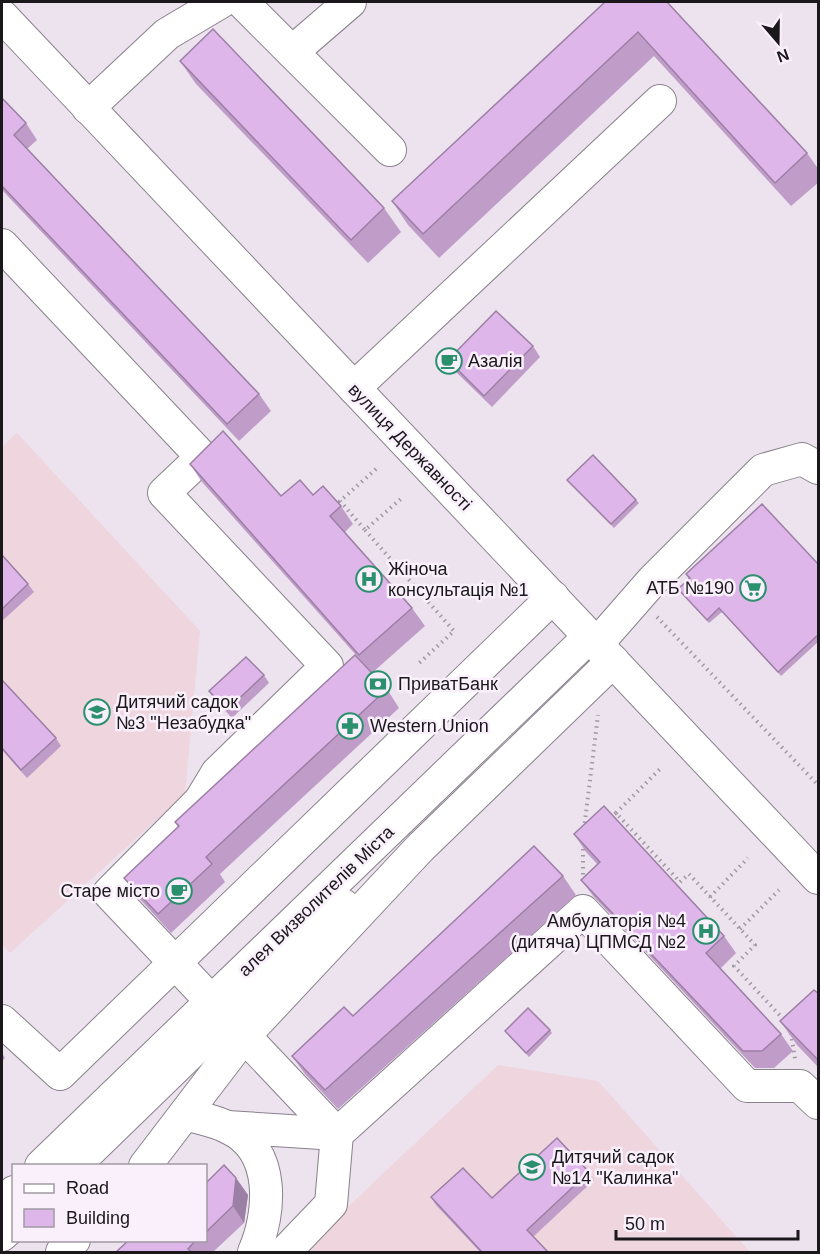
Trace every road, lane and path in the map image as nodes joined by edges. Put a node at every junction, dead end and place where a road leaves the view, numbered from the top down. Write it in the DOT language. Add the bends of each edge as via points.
graph roads {
  1 [pos="221,2"];
  2 [pos="242,2"];
  3 [pos="350,2"];
  4 [pos="2,16"];
  5 [pos="292,52"];
  6 [pos="660,100"];
  7 [pos="88,108"];
  8 [pos="390,150"];
  9 [pos="2,245"];
  10 [pos="354,388"];
  11 [pos="819,468"];
  12 [pos="376,469"];
  13 [pos="403,497"];
  14 [pos="365,530"];
  15 [pos="553,597"];
  16 [pos="638,598"];
  17 [pos="601,649"];
  18 [pos="417,665"];
  19 [pos="598,714"];
  20 [pos="662,767"];
  21 [pos="819,785"];
  22 [pos="616,813"];
  23 [pos="608,820"];
  24 [pos="584,830"];
  25 [pos="591,835"];
  26 [pos="748,858"];
  27 [pos="819,878"];
  28 [pos="779,890"];
  29 [pos="710,897"];
  30 [pos="583,911"];
  31 [pos="740,929"];
  32 [pos="174,961"];
  33 [pos="228,1018"];
  34 [pos="2,1021"];
  35 [pos="809,1095"];
  36 [pos="185,1114"];
  37 [pos="227,1127"];
  38 [pos="338,1134"];
  39 [pos="44,1164"];
  40 [pos="76,1164"];
  41 [pos="147,1164"];
  42 [pos="254,1252"];
  43 [pos="285,1252"];
  1 -- 7 [label="street" via="167,34"];
  2 -- 5 [label="street"];
  3 -- 5 [label="street"];
  4 -- 7 [label="street, вулиця Державності"];
  5 -- 8 [label="street"];
  6 -- 10 [label="street"];
  7 -- 10 [label="street, вулиця Державності"];
  9 -- 32 [label="street" via="202,457 164,493 327,666 218,773 200,801 109,893"];
  10 -- 15 [label="street, вулиця Державності"];
  11 -- 16 [label="street, алея Визволителів Міста" via="802,459 763,470"];
  12 -- 14 [label="path" via="340,501"];
  13 -- 14 [label="path"];
  14 -- 18 [label="path" via="454,631"];
  15 -- 17 [label="street, вулиця Державності"];
  15 -- 32 [label="street"];
  16 -- 17 [label="street, алея Визволителів Міста"];
  16 -- 21 [label="path"];
  17 -- 27 [label="street, вулиця Державності"];
  17 -- 33 [label="street, алея Визволителів Міста"];
  19 -- 24 [label="path"];
  20 -- 22 [label="path"];
  22 -- 23 [label="path"];
  22 -- 29 [label="path" via="680,882 689,874"];
  25 -- 30 [label="path" via="583,842"];
  26 -- 29 [label="path"];
  28 -- 31 [label="path"];
  29 -- 31 [label="path"];
  30 -- 35 [label="street" via="747,1086"];
  30 -- 38 [label="street"];
  31 -- 35 [label="path" via="755,945 734,966 789,1025"];
  32 -- 33 [label="street"];
  32 -- 34 [label="street" via="60,1074"];
  33 -- 36 [label="street"];
  33 -- 38 [label="street"];
  33 -- 39 [label="street, алея Визволителів Міста"];
  33 -- 40 [label="street, алея Визволителів Міста"];
  36 -- 37 [label="street"];
  36 -- 41 [label="street"];
  37 -- 38 [label="street"];
  37 -- 42 [label="street" via="252,1147 266,1178 268,1208 263,1234"];
  38 -- 43 [label="street" via="331,1204"];
}
